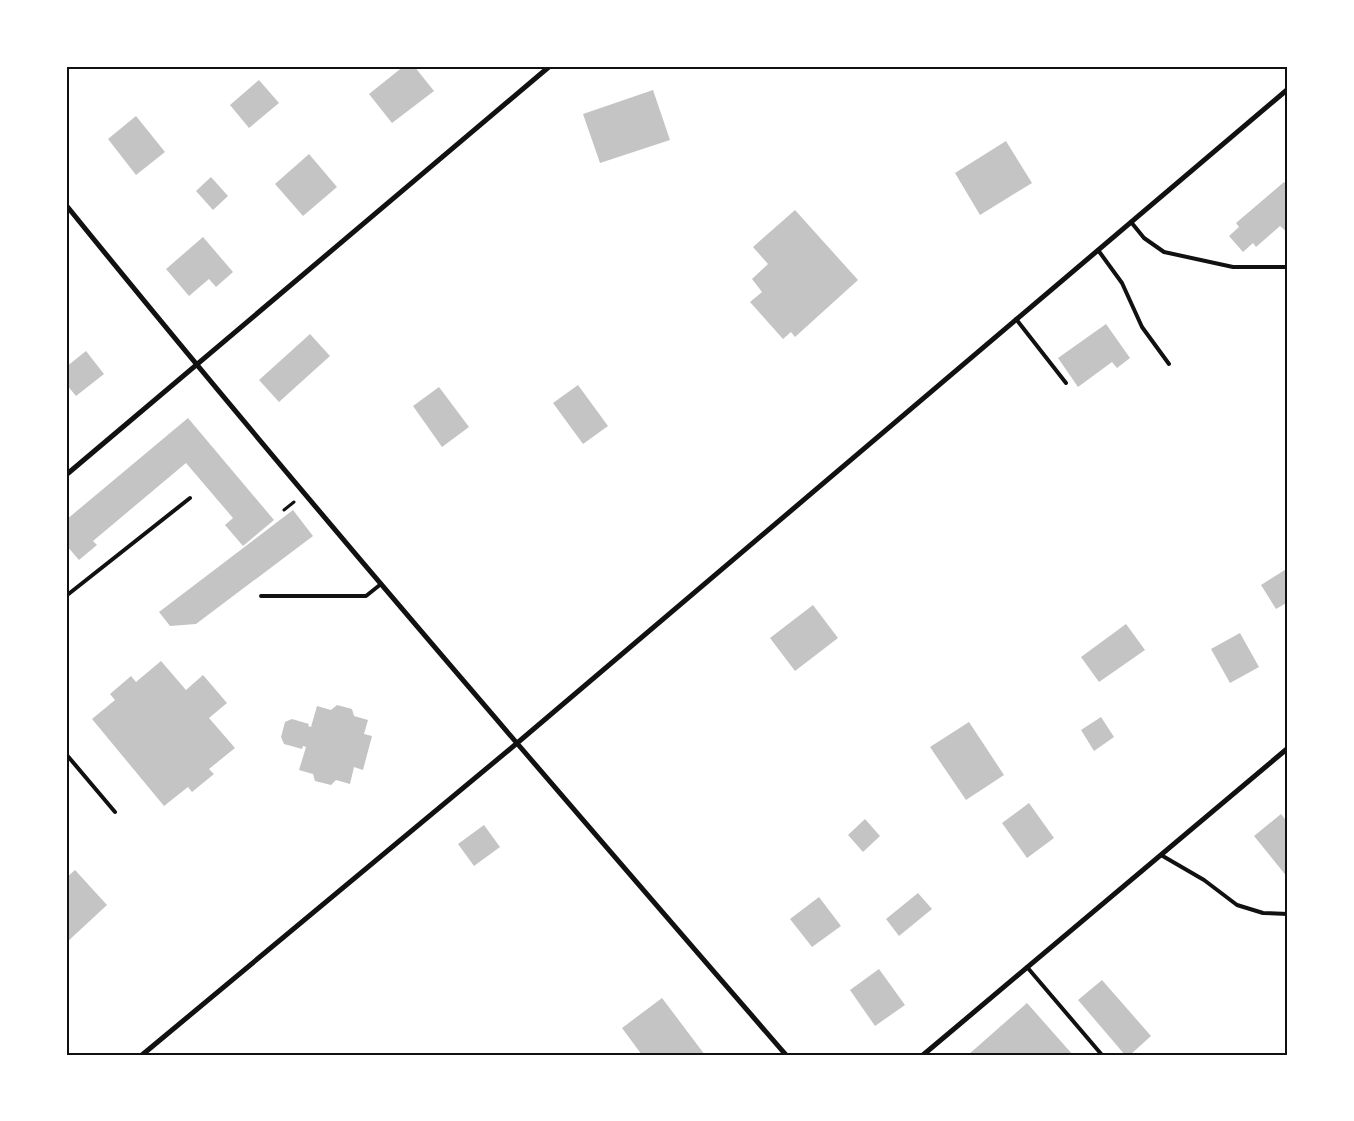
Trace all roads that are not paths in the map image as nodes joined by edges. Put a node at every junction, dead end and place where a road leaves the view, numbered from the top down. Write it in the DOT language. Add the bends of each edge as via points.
graph roads {
  1 [pos="550,66"];
  2 [pos="1288,89"];
  3 [pos="66,205"];
  4 [pos="1131,222"];
  5 [pos="1098,250"];
  6 [pos="1288,267"];
  7 [pos="1016,319"];
  8 [pos="195,364"];
  9 [pos="1169,364"];
  10 [pos="1066,383"];
  11 [pos="66,475"];
  12 [pos="190,498"];
  13 [pos="381,584"];
  14 [pos="66,596"];
  15 [pos="261,596"];
  16 [pos="516,744"];
  17 [pos="1288,748"];
  18 [pos="66,754"];
  19 [pos="115,812"];
  20 [pos="1161,855"];
  21 [pos="1288,914"];
  22 [pos="1027,967"];
  23 [pos="142,1055"];
  24 [pos="786,1055"];
  25 [pos="924,1055"];
  26 [pos="1102,1055"];
  1 -- 8 [label="street"];
  2 -- 4 [label="street"];
  3 -- 8 [label="street"];
  4 -- 5 [label="street"];
  4 -- 6 [label="lane" via="1144,238 1164,252 1233,268"];
  5 -- 7 [label="street"];
  5 -- 9 [label="lane" via="1122,283 1142,327"];
  7 -- 10 [label="lane"];
  7 -- 16 [label="street"];
  8 -- 11 [label="street"];
  8 -- 13 [label="street"];
  12 -- 14 [label="lane"];
  13 -- 15 [label="lane" via="366,596"];
  13 -- 16 [label="street"];
  16 -- 23 [label="street"];
  16 -- 24 [label="street"];
  17 -- 20 [label="street"];
  18 -- 19 [label="lane"];
  20 -- 21 [label="lane" via="1204,880 1237,905 1263,913"];
  20 -- 22 [label="street"];
  22 -- 25 [label="street"];
  22 -- 26 [label="lane"];
}
